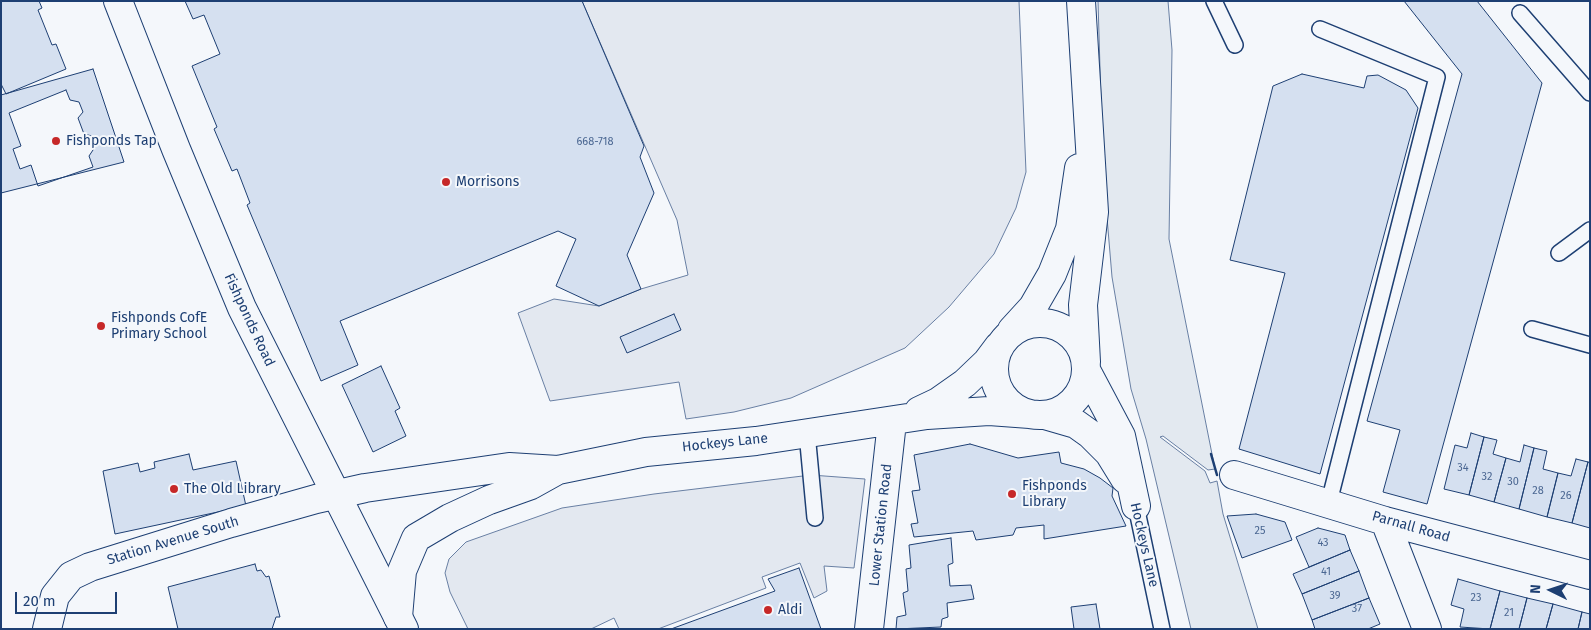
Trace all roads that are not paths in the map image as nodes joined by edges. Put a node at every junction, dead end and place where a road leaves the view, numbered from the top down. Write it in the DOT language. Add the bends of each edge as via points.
graph roads {
  1 [pos="118,1"];
  2 [pos="1081,1"];
  3 [pos="1214,1"];
  4 [pos="1520,13"];
  5 [pos="1320,29"];
  6 [pos="1235,45"];
  7 [pos="1590,93"];
  8 [pos="1086,105"];
  9 [pos="1590,230"];
  10 [pos="1560,253"];
  11 [pos="1532,329"];
  12 [pos="1004,340"];
  13 [pos="1590,345"];
  14 [pos="1086,366"];
  15 [pos="1037,414"];
  16 [pos="892,422"];
  17 [pos="808,433"];
  18 [pos="558,470"];
  19 [pos="1234,475"];
  20 [pos="335,494"];
  21 [pos="1329,502"];
  22 [pos="1136,506"];
  23 [pos="815,518"];
  24 [pos="1385,521"];
  25 [pos="1590,575"];
  26 [pos="401,623"];
  27 [pos="47,629"];
  28 [pos="869,629"];
  29 [pos="1162,629"];
  30 [pos="1427,629"];
  1 -- 20 [label="street, Fishponds Road" via="242,308"];
  2 -- 8 [label="street, Hockeys Lane"];
  3 -- 6 [label="lane"];
  4 -- 7 [label="lane"];
  5 -- 21 [label="lane" via="1437,78"];
  8 -- 12 [label="street, Hockeys Lane" via="1075,199 1065,242 1040,297"];
  8 -- 14 [label="street, Hockeys Lane" via="1094,212 1082,305"];
  9 -- 10 [label="lane"];
  11 -- 13 [label="lane"];
  12 -- 14 [label="street, Hockeys Lane" via="1031,323 1056,325 1076,339"];
  12 -- 15 [label="street, Hockeys Lane" via="993,370 999,392 1015,408"];
  12 -- 16 [label="street, Hockeys Lane" via="977,373 952,393 927,408"];
  14 -- 15 [label="street, Hockeys Lane" via="1082,386 1074,400 1061,410"];
  14 -- 22 [label="street" via="1121,436"];
  15 -- 16 [label="street, Hockeys Lane" via="974,411"];
  15 -- 22 [label="street, Hockeys Lane" via="1076,424 1100,444 1121,471"];
  16 -- 17 [label="street, Hockeys Lane"];
  16 -- 28 [label="street, Lower Station Road"];
  17 -- 18 [label="street, Hockeys Lane" via="646,452"];
  17 -- 23 [label="lane"];
  18 -- 20 [label="street, Hockeys Lane" via="509,467"];
  18 -- 26 [label="street, Hockeys Lane" via="531,485 450,518 416,538 402,571"];
  19 -- 21 [label="street, Parnall Road"];
  20 -- 26 [label="street, Fishponds Road"];
  20 -- 27 [label="street, Station Avenue South" via="80,570 59,588"];
  21 -- 24 [label="street, Parnall Road"];
  22 -- 29 [label="lane, Hockeys Lane"];
  24 -- 25 [label="street, Parnall Road"];
  24 -- 30 [label="street"];
}
